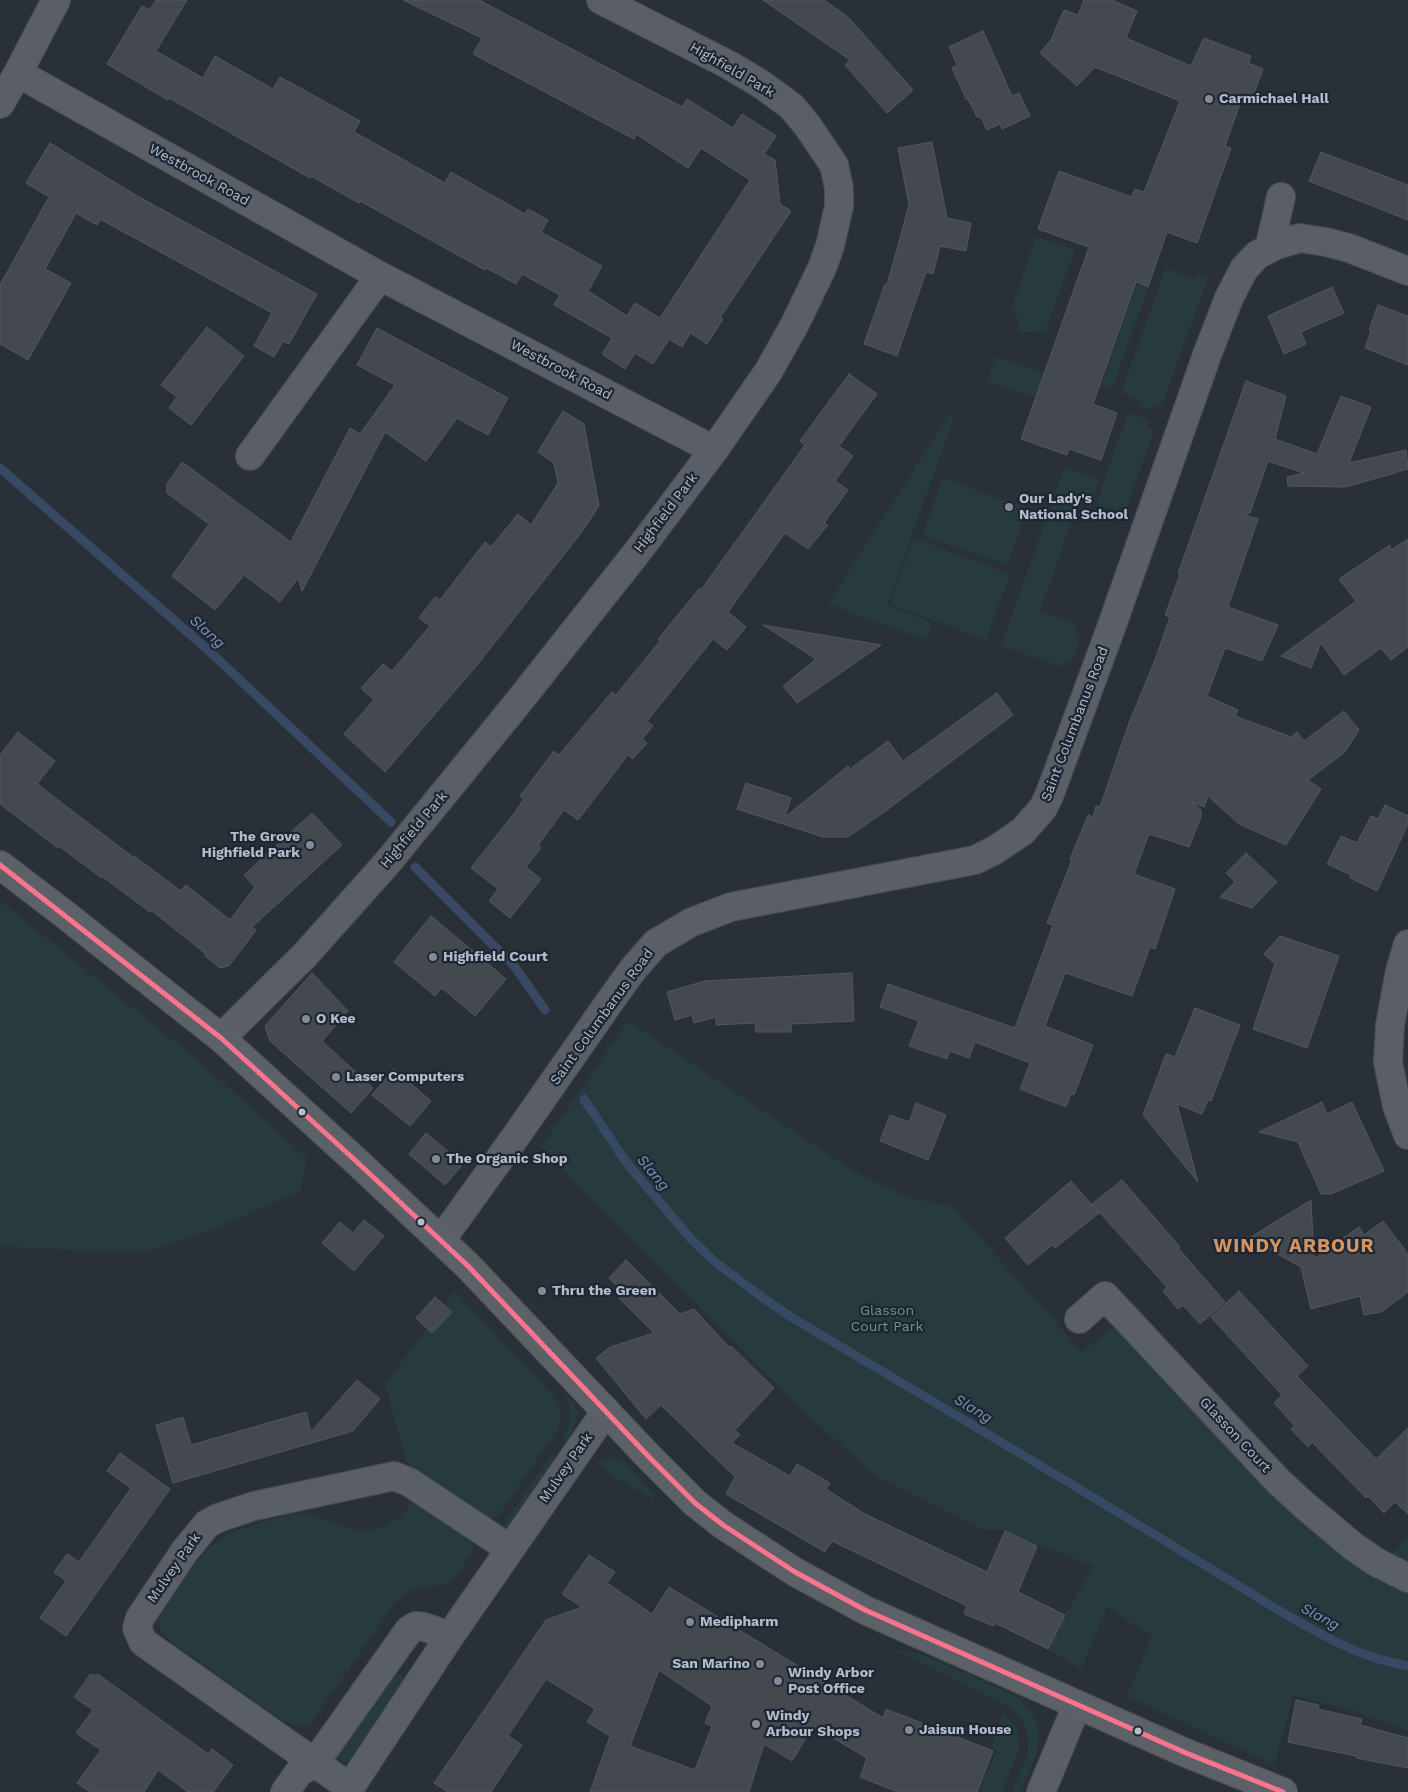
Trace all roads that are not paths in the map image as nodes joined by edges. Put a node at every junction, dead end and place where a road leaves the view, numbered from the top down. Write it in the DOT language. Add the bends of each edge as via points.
graph roads {
  1 [pos="56,0"];
  2 [pos="601,0"];
  3 [pos="18,73"];
  4 [pos="0,104"];
  5 [pos="1281,197"];
  6 [pos="1269,249"];
  7 [pos="1408,271"];
  8 [pos="380,276"];
  9 [pos="714,450"];
  10 [pos="250,456"];
  11 [pos="0,866"];
  12 [pos="1408,944"];
  13 [pos="220,1038"];
  14 [pos="1408,1135"];
  15 [pos="440,1240"];
  16 [pos="1079,1319"];
  17 [pos="606,1411"];
  18 [pos="510,1549"];
  19 [pos="1408,1578"];
  20 [pos="450,1636"];
  21 [pos="1077,1705"];
  22 [pos="314,1764"];
  23 [pos="348,1790"];
  24 [pos="285,1792"];
  25 [pos="1041,1792"];
  26 [pos="1283,1792"];
  1 -- 3 [label="street"];
  2 -- 9 [label="street, Highfield Park" via="761,84 791,106 834,165 839,206 822,268 768,372"];
  3 -- 4 [label="street"];
  3 -- 8 [label="street, Westbrook Road"];
  5 -- 6 [label="street"];
  6 -- 7 [label="street, Saint Columbanus Road" via="1300,238 1349,248"];
  6 -- 15 [label="street, Saint Columbanus Road" via="1257,255 1244,270 1229,298 1043,808 1023,831 974,860 731,907 692,922 656,943 634,968"];
  8 -- 9 [label="street, Westbrook Road"];
  8 -- 10 [label="street"];
  9 -- 13 [label="street, Highfield Park" via="599,601 388,862 304,956"];
  11 -- 13 [label="main road"];
  12 -- 14 [label="street" via="1390,1025 1388,1062 1397,1106"];
  13 -- 15 [label="main road"];
  15 -- 17 [label="main road"];
  16 -- 19 [label="street, Glasson Court" via="1105,1296 1278,1481 1354,1547"];
  17 -- 18 [label="street, Mulvey Park"];
  17 -- 21 [label="main road" via="695,1503 795,1572 865,1610"];
  18 -- 20 [label="street, Mulvey Park"];
  18 -- 22 [label="street, Mulvey Park" via="409,1482 394,1476 254,1506 212,1521 198,1534 140,1618 137,1628 144,1642"];
  20 -- 22 [label="street" via="424,1627 416,1626 409,1630"];
  20 -- 23 [label="street, Mulvey Park"];
  21 -- 25 [label="street"];
  21 -- 26 [label="main road"];
  22 -- 23 [label="street, Mulvey Park"];
  22 -- 24 [label="street" via="299,1772"];
}
